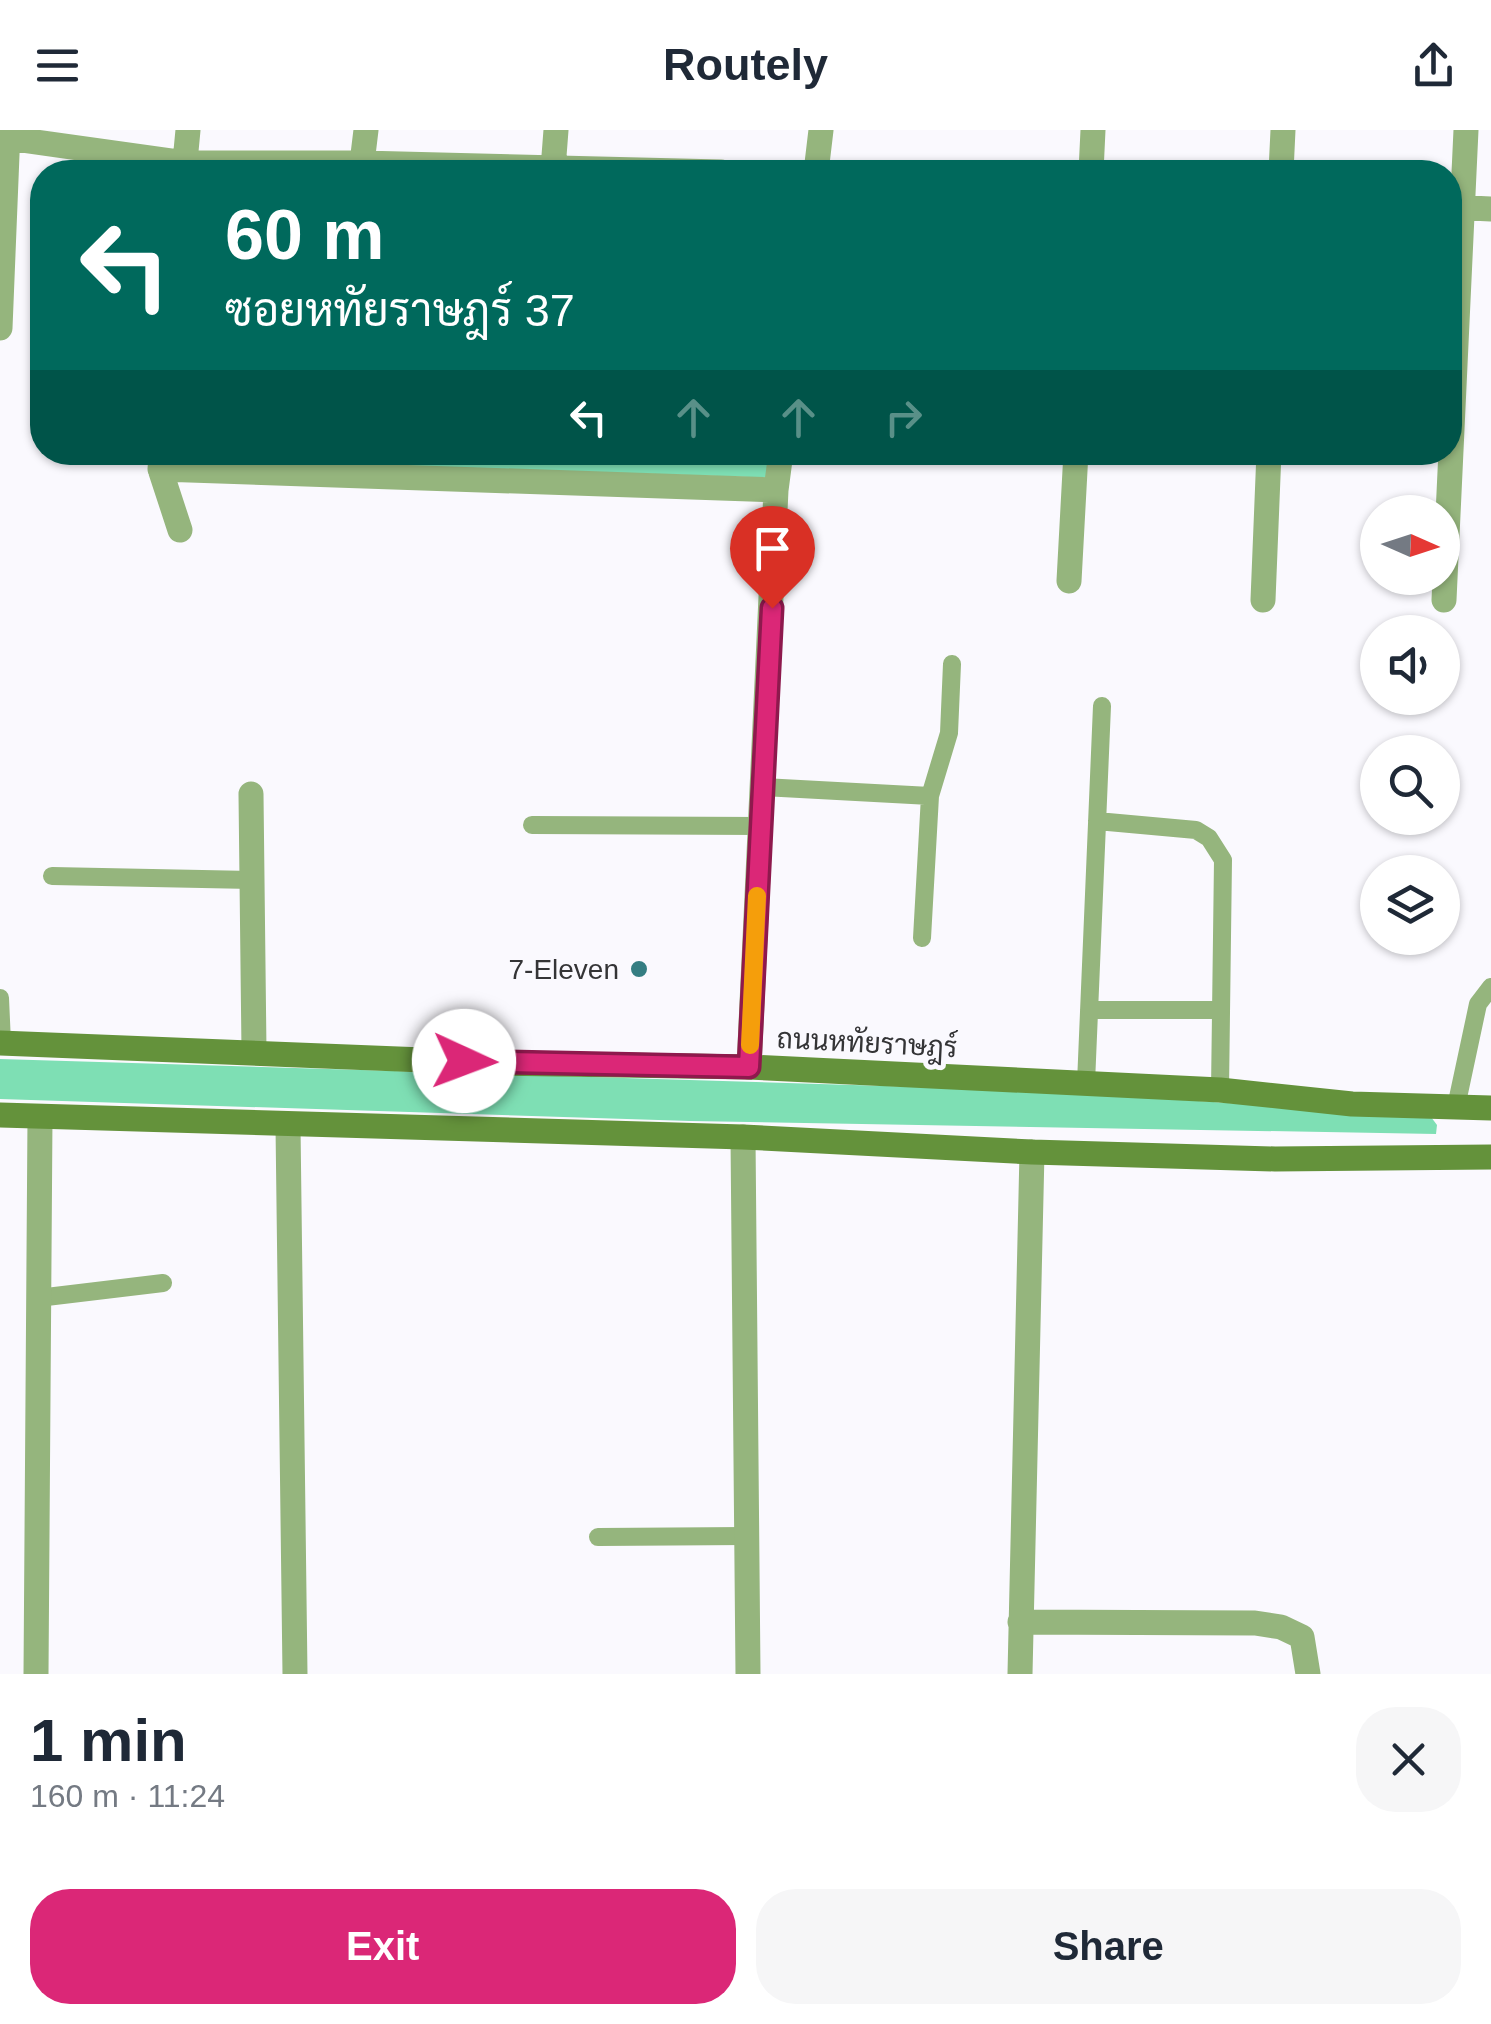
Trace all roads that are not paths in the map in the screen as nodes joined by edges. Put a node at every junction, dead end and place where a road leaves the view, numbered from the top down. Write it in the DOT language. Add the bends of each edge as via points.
graph roads {
  1 [pos="188,130"];
  2 [pos="366,130"];
  3 [pos="556,130"];
  4 [pos="821,130"];
  5 [pos="1093,130"];
  6 [pos="1283,130"];
  7 [pos="1466,130"];
  8 [pos="5,134"];
  9 [pos="143,160"];
  10 [pos="186,160"];
  11 [pos="362,160"];
  12 [pos="554,160"];
  13 [pos="817,160"];
  14 [pos="1092,160"];
  15 [pos="1282,160"];
  16 [pos="1462,161"];
  17 [pos="1462,207"];
  18 [pos="1491,209"];
  19 [pos="0,328"];
  20 [pos="161,465"];
  21 [pos="245,465"];
  22 [pos="779,465"];
  23 [pos="1075,465"];
  24 [pos="1268,465"];
  25 [pos="1448,465"];
  26 [pos="776,490"];
  27 [pos="180,530"];
  28 [pos="1070,581"];
  29 [pos="1263,600"];
  30 [pos="1444,600"];
  31 [pos="952,664"];
  32 [pos="1102,706"];
  33 [pos="763,787"];
  34 [pos="252,794"];
  35 [pos="930,796"];
  36 [pos="1097,822"];
  37 [pos="532,825"];
  38 [pos="761,826"];
  39 [pos="52,876"];
  40 [pos="252,880"];
  41 [pos="922,938"];
  42 [pos="1491,988"];
  43 [pos="0,998"];
  44 [pos="1090,1010"];
  45 [pos="1222,1010"];
  46 [pos="1,1043"];
  47 [pos="254,1051"];
  48 [pos="749,1067"];
  49 [pos="1086,1083"];
  50 [pos="1220,1090"];
  51 [pos="1456,1107"];
  52 [pos="1491,1108"];
  53 [pos="0,1115"];
  54 [pos="40,1116"];
  55 [pos="288,1126"];
  56 [pos="743,1137"];
  57 [pos="1032,1152"];
  58 [pos="1491,1157"];
  59 [pos="163,1284"];
  60 [pos="38,1298"];
  61 [pos="746,1536"];
  62 [pos="598,1538"];
  63 [pos="1020,1622"];
  64 [pos="36,1674"];
  65 [pos="294,1674"];
  66 [pos="748,1674"];
  67 [pos="1020,1674"];
  68 [pos="1308,1674"];
  1 -- 10 [label="street"];
  2 -- 11 [label="street"];
  3 -- 12 [label="street"];
  4 -- 13 [label="street"];
  5 -- 14 [label="street"];
  6 -- 15 [label="street"];
  7 -- 16 [label="street"];
  8 -- 9 [label="street"];
  8 -- 19 [label="street"];
  17 -- 18 [label="street"];
  20 -- 27 [label="street"];
  21 -- 26 [label="street"];
  22 -- 26 [label="street"];
  23 -- 28 [label="street"];
  24 -- 29 [label="street"];
  25 -- 30 [label="street"];
  26 -- 33 [label="street"];
  31 -- 35 [label="lane" via="948,733"];
  32 -- 36 [label="lane"];
  33 -- 35 [label="lane"];
  33 -- 38 [label="street"];
  34 -- 40 [label="street"];
  35 -- 41 [label="lane"];
  36 -- 44 [label="lane"];
  36 -- 45 [label="lane" via="1196,830 1209,838 1222,860"];
  37 -- 38 [label="lane"];
  38 -- 48 [label="street"];
  39 -- 40 [label="lane"];
  40 -- 47 [label="street"];
  42 -- 51 [label="lane" via="1478,1004"];
  43 -- 46 [label="lane"];
  44 -- 45 [label="lane"];
  44 -- 49 [label="lane"];
  45 -- 50 [label="lane"];
  46 -- 47 [label="main road, ถนนหทัยราษฎร์"];
  47 -- 48 [label="main road, ถนนหทัยราษฎร์"];
  48 -- 49 [label="main road, ถนนหทัยราษฎร์"];
  49 -- 50 [label="main road, ถนนหทัยราษฎร์"];
  50 -- 51 [label="main road, ถนนหทัยราษฎร์"];
  51 -- 52 [label="main road, ถนนหทัยราษฎร์"];
  53 -- 54 [label="main road"];
  54 -- 55 [label="main road"];
  54 -- 60 [label="street"];
  55 -- 56 [label="main road"];
  55 -- 65 [label="street"];
  56 -- 57 [label="main road"];
  56 -- 61 [label="street"];
  57 -- 58 [label="main road"];
  57 -- 63 [label="street"];
  59 -- 60 [label="lane"];
  60 -- 64 [label="street"];
  61 -- 62 [label="lane"];
  61 -- 66 [label="street"];
  63 -- 67 [label="street"];
  63 -- 68 [label="street" via="1281,1627 1302,1637"];
}
